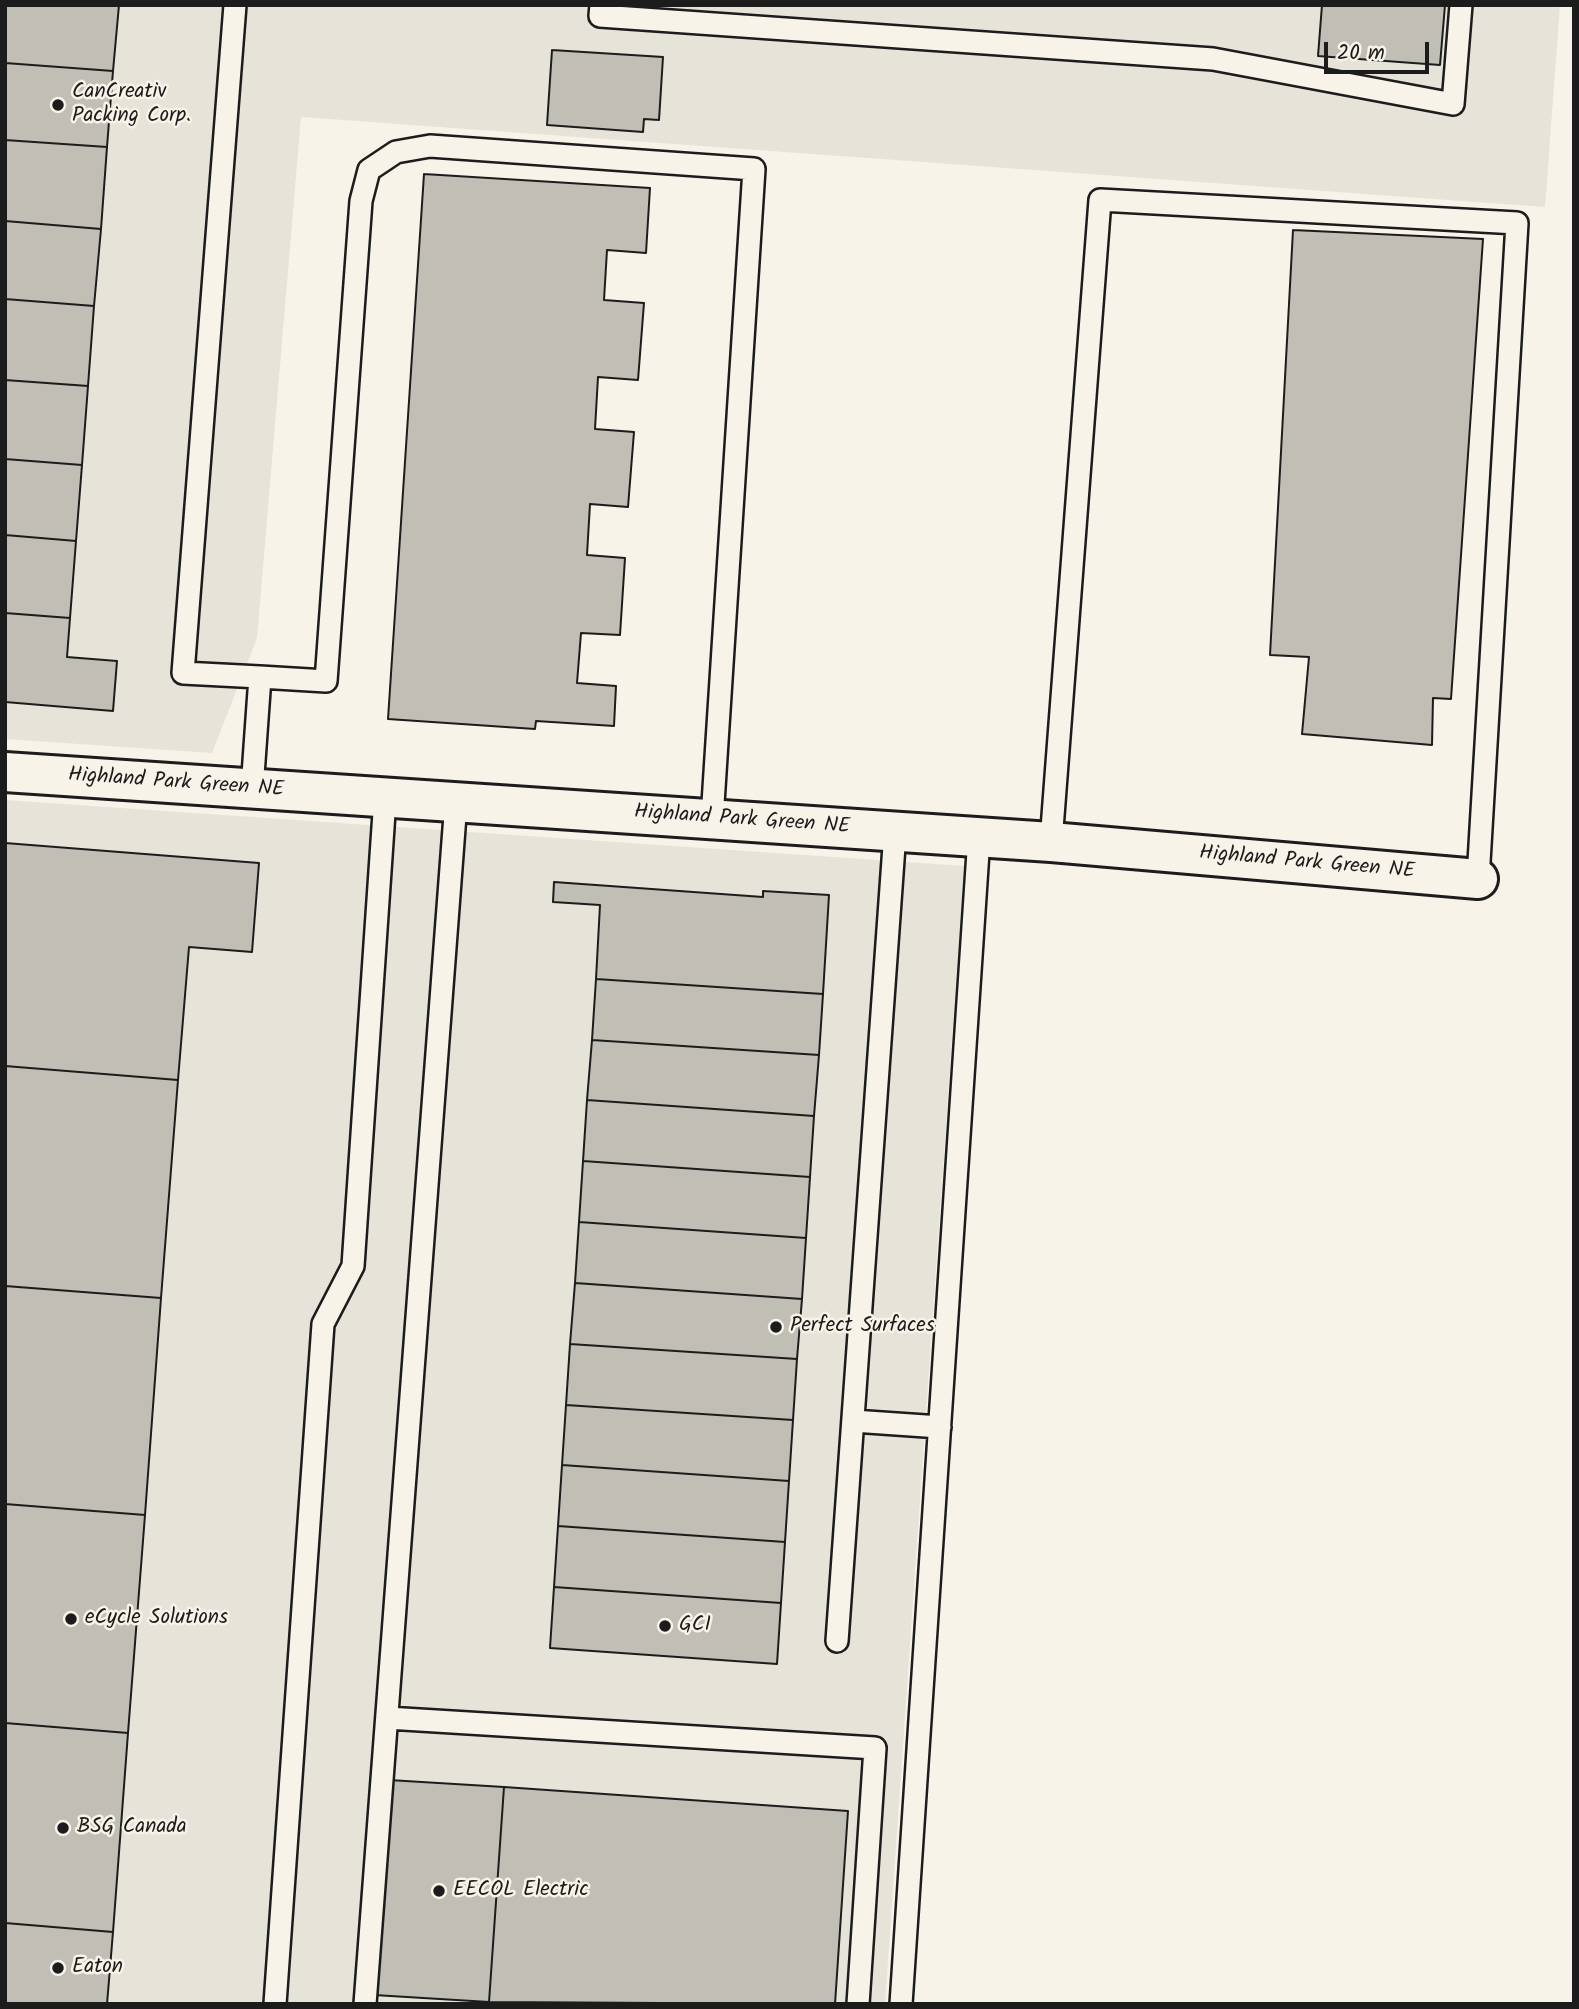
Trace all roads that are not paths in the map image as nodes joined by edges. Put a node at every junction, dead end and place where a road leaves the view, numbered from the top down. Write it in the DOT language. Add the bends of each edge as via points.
graph roads {
  1 [pos="235,5"];
  2 [pos="601,5"];
  3 [pos="1461,5"];
  4 [pos="260,677"];
  5 [pos="5,772"];
  6 [pos="251,789"];
  7 [pos="385,797"];
  8 [pos="456,802"];
  9 [pos="712,819"];
  10 [pos="895,832"];
  11 [pos="979,837"];
  12 [pos="1051,842"];
  13 [pos="1478,879"];
  14 [pos="853,1421"];
  15 [pos="940,1427"];
  16 [pos="838,1641"];
  17 [pos="387,1718"];
  18 [pos="275,2004"];
  19 [pos="365,2004"];
  20 [pos="858,2004"];
  21 [pos="901,2004"];
  1 -- 4 [label="lane" via="183,673"];
  2 -- 3 [label="lane" via="600,16 1213,59 1453,104"];
  4 -- 6 [label="lane"];
  4 -- 9 [label="lane" via="326,681 361,201 369,170 396,152 430,146 754,169"];
  5 -- 6 [label="street, Highland Park Green NE"];
  6 -- 7 [label="street, Highland Park Green NE"];
  7 -- 8 [label="street, Highland Park Green NE"];
  7 -- 18 [label="lane" via="353,1266 323,1324"];
  8 -- 9 [label="street, Highland Park Green NE"];
  8 -- 17 [label="lane"];
  9 -- 10 [label="street, Highland Park Green NE"];
  10 -- 11 [label="street, Highland Park Green NE"];
  10 -- 14 [label="lane"];
  11 -- 12 [label="street, Highland Park Green NE"];
  11 -- 15 [label="lane"];
  12 -- 13 [label="street, Highland Park Green NE"];
  12 -- 13 [label="lane" via="1100,200 1517,223"];
  14 -- 15 [label="lane"];
  14 -- 16 [label="lane"];
  15 -- 21 [label="lane"];
  17 -- 19 [label="lane"];
  17 -- 20 [label="lane" via="875,1748"];
}
